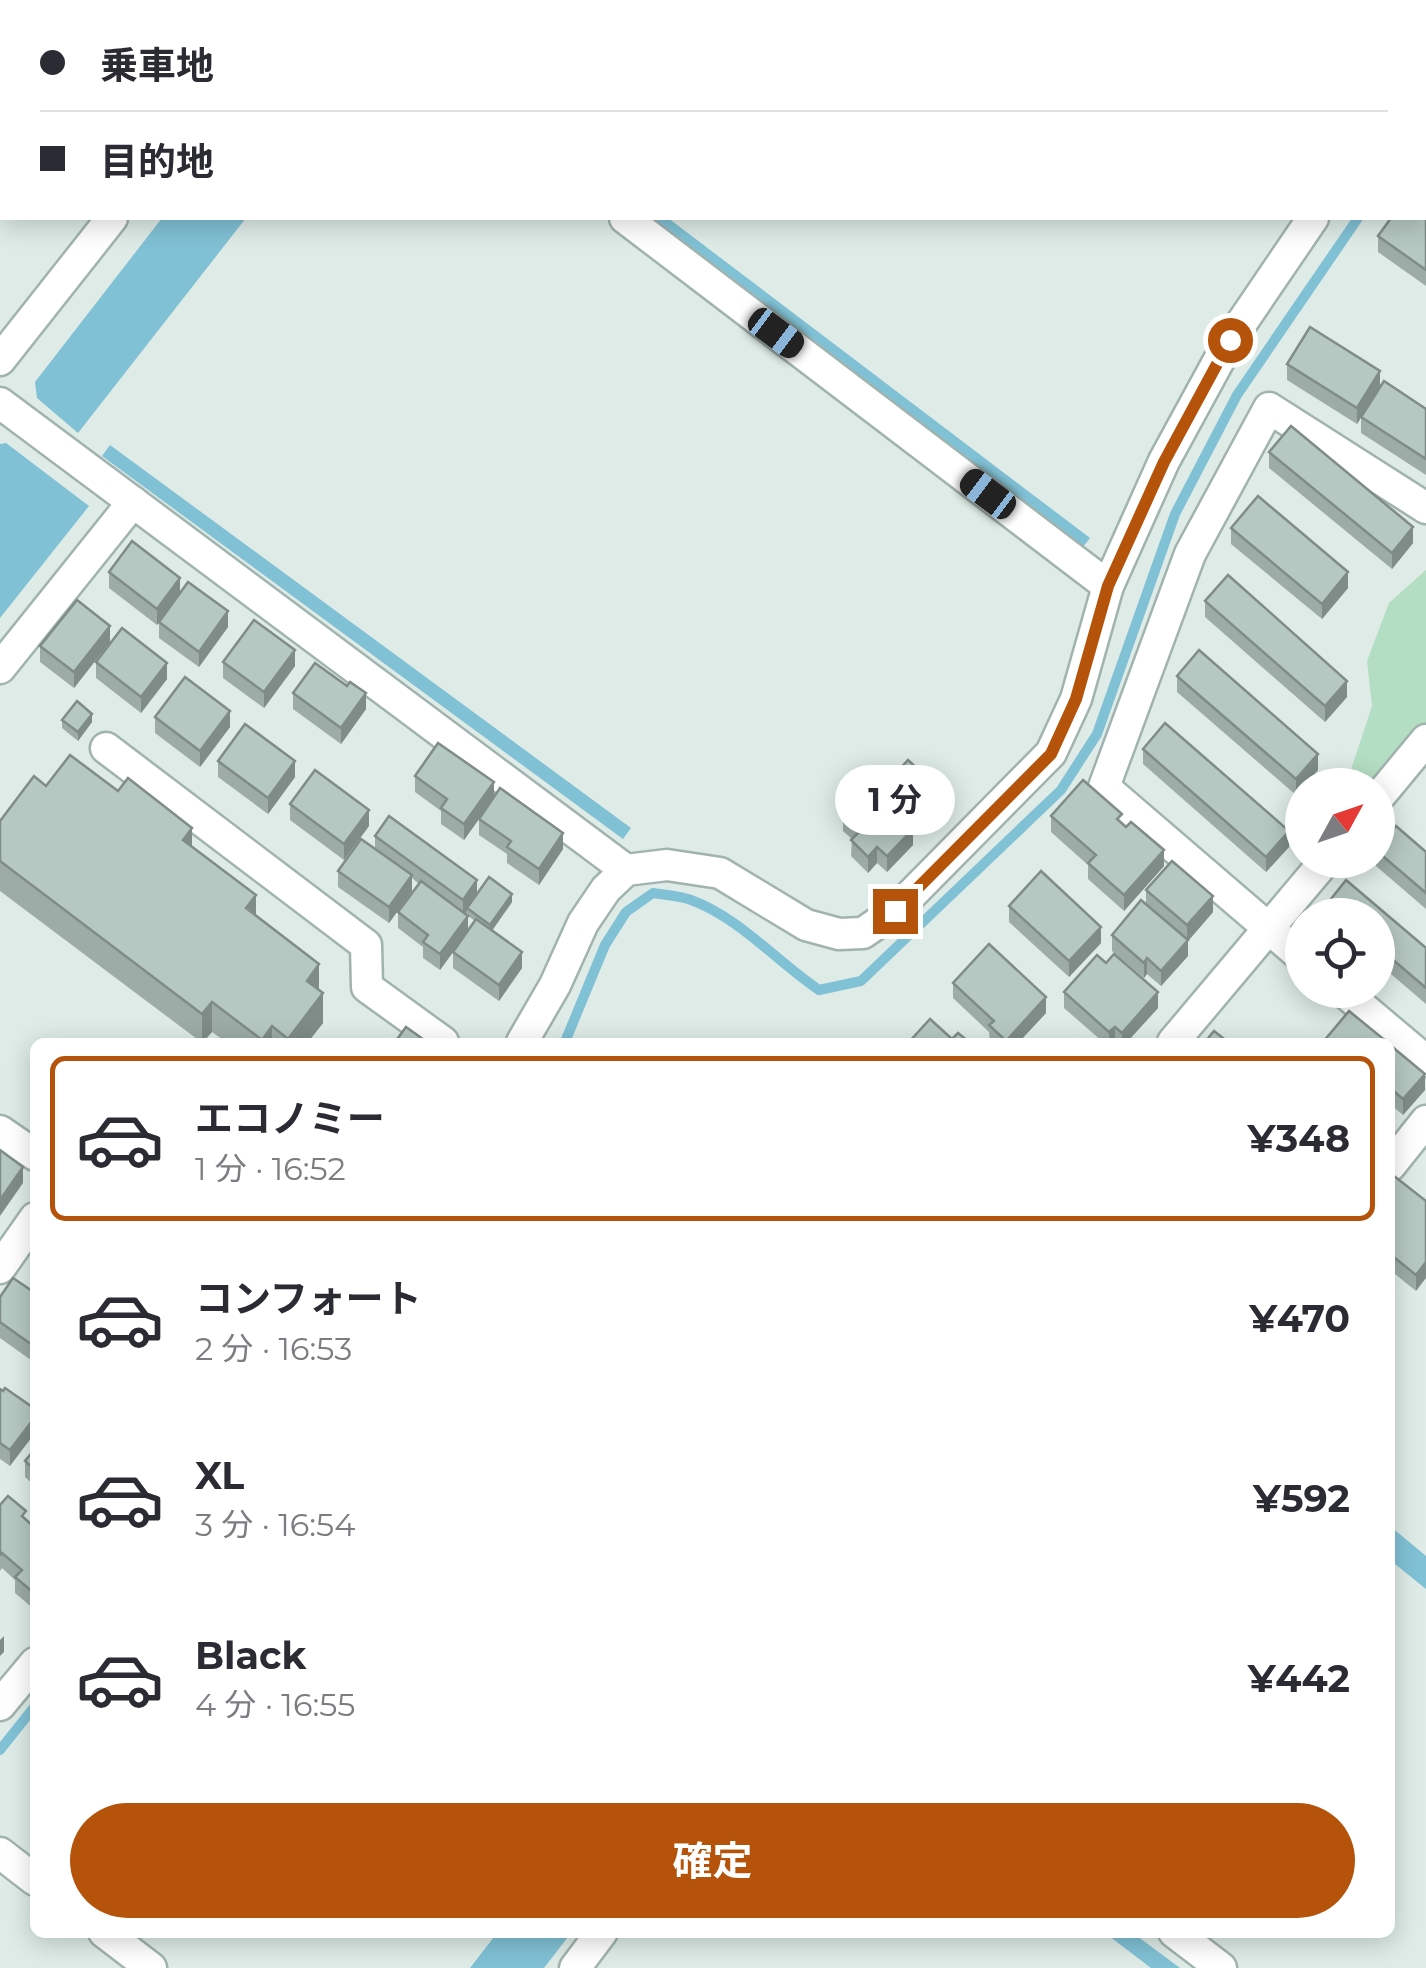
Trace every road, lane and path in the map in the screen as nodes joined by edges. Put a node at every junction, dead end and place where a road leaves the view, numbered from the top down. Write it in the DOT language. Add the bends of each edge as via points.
graph roads {
  1 [pos="110,220"];
  2 [pos="628,220"];
  3 [pos="1312,220"];
  4 [pos="0,360"];
  5 [pos="0,403"];
  6 [pos="133,502"];
  7 [pos="1426,508"];
  8 [pos="1108,586"];
  9 [pos="0,668"];
  10 [pos="1426,740"];
  11 [pos="106,748"];
  12 [pos="1395,777"];
  13 [pos="626,870"];
  14 [pos="1311,878"];
  15 [pos="1269,928"];
  16 [pos="1285,942"];
  17 [pos="1363,1008"];
  18 [pos="438,1038"];
  19 [pos="524,1038"];
  20 [pos="1177,1038"];
  21 [pos="1426,1061"];
  22 [pos="1426,1121"];
  23 [pos="0,1131"];
  24 [pos="30,1152"];
  25 [pos="1395,1160"];
  26 [pos="30,1225"];
  27 [pos="0,1268"];
  28 [pos="30,1669"];
  29 [pos="0,1705"];
  30 [pos="0,1853"];
  31 [pos="30,1876"];
  32 [pos="112,1938"];
  33 [pos="598,1938"];
  34 [pos="1182,1938"];
  35 [pos="151,1968"];
  36 [pos="575,1968"];
  37 [pos="1221,1968"];
  1 -- 4 [label="street"];
  2 -- 8 [label="street"];
  3 -- 8 [label="street" via="1230,340"];
  5 -- 6 [label="street"];
  6 -- 9 [label="street"];
  6 -- 13 [label="street"];
  7 -- 15 [label="street" via="1269,408 1190,554 1104,788"];
  8 -- 13 [label="street" via="1076,699 1051,754 895,911 863,933 806,925 720,872 667,864"];
  10 -- 12 [label="street"];
  11 -- 18 [label="street" via="366,945 368,987"];
  13 -- 19 [label="street" via="583,923"];
  14 -- 15 [label="street"];
  15 -- 16 [label="street"];
  15 -- 20 [label="street"];
  17 -- 21 [label="street"];
  22 -- 25 [label="street"];
  23 -- 24 [label="street"];
  26 -- 27 [label="street"];
  28 -- 29 [label="street"];
  30 -- 31 [label="street"];
  32 -- 35 [label="street"];
  33 -- 36 [label="street"];
  34 -- 37 [label="street"];
}
